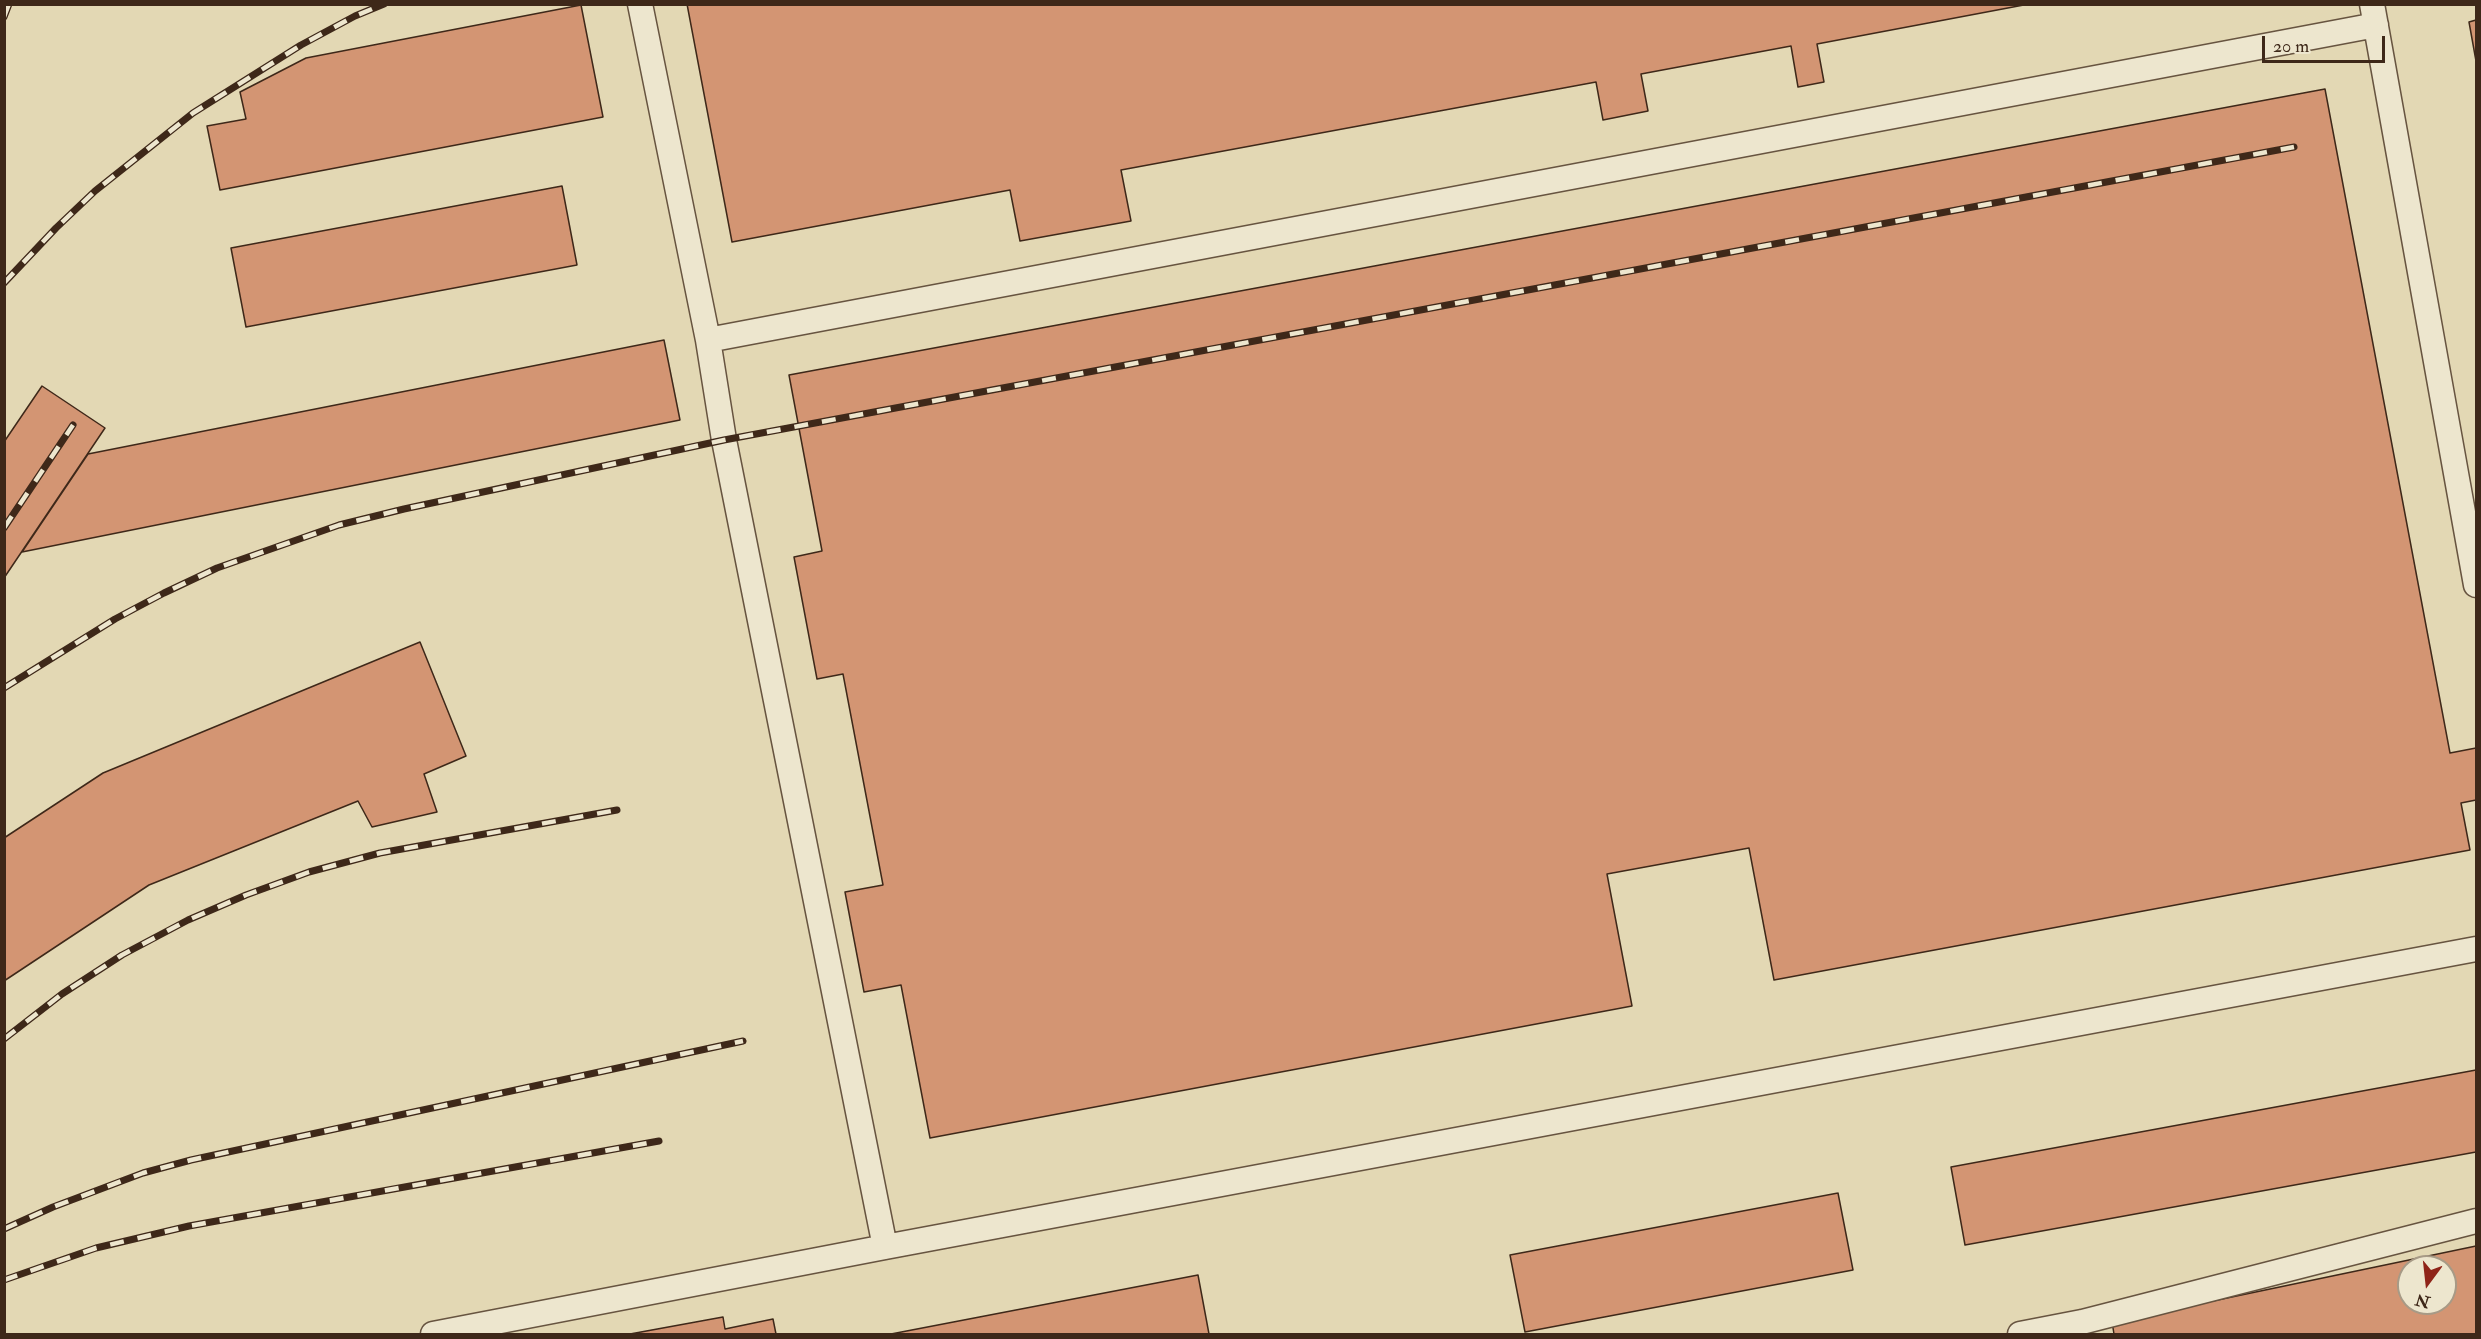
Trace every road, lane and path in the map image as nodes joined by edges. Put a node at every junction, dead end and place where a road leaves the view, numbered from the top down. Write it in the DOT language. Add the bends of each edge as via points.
graph roads {
  1 [pos="640,4"];
  2 [pos="2374,15"];
  3 [pos="708,340"];
  4 [pos="2476,585"];
  5 [pos="2476,949"];
  6 [pos="2476,1221"];
  7 [pos="885,1247"];
  8 [pos="433,1335"];
  9 [pos="2020,1335"];
  1 -- 3 [label="lane"];
  2 -- 3 [label="lane"];
  2 -- 4 [label="lane"];
  3 -- 7 [label="lane" via="726,452"];
  5 -- 7 [label="lane"];
  6 -- 9 [label="lane"];
  7 -- 8 [label="lane"];
}
